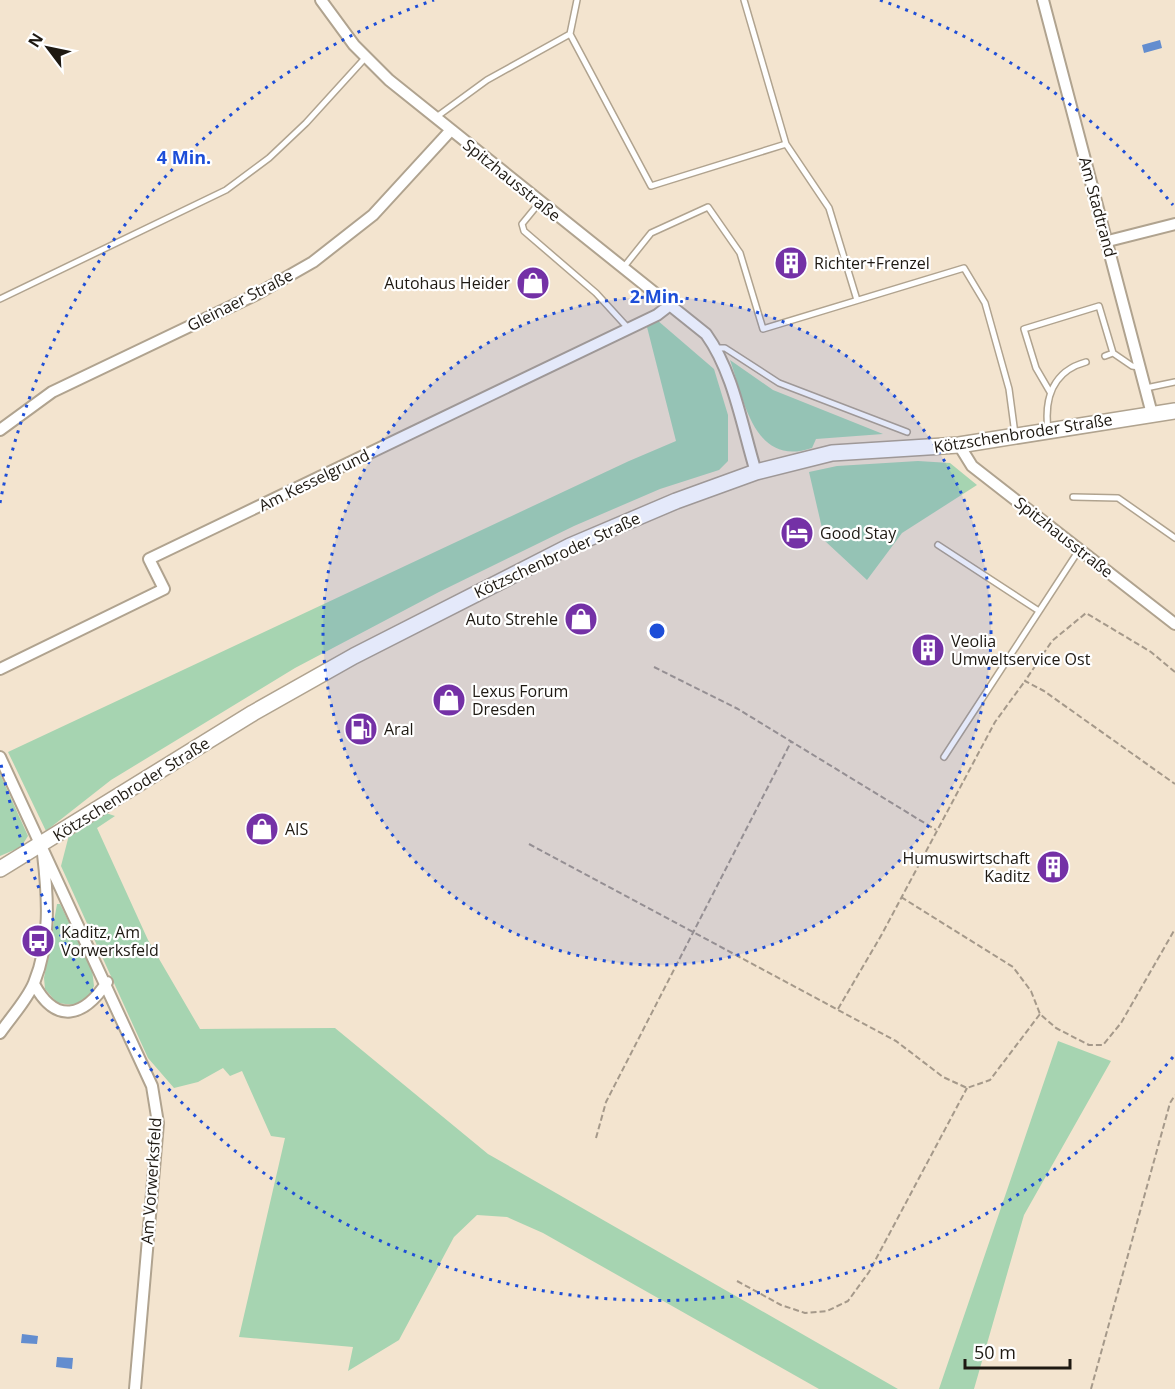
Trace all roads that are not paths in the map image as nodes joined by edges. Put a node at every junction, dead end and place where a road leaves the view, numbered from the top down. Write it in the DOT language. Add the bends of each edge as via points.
graph roads {
  1 [pos="321,0"];
  2 [pos="577,0"];
  3 [pos="744,0"];
  4 [pos="1042,0"];
  5 [pos="570,34"];
  6 [pos="366,57"];
  7 [pos="435,118"];
  8 [pos="451,130"];
  9 [pos="786,144"];
  10 [pos="540,202"];
  11 [pos="1175,224"];
  12 [pos="1108,241"];
  13 [pos="623,268"];
  14 [pos="0,299"];
  15 [pos="857,300"];
  16 [pos="670,305"];
  17 [pos="629,329"];
  18 [pos="715,348"];
  19 [pos="1113,353"];
  20 [pos="1105,356"];
  21 [pos="1086,362"];
  22 [pos="1140,367"];
  23 [pos="1175,382"];
  24 [pos="1146,388"];
  25 [pos="1050,392"];
  26 [pos="1175,411"];
  27 [pos="1152,414"];
  28 [pos="0,430"];
  29 [pos="1048,430"];
  30 [pos="907,432"];
  31 [pos="1016,435"];
  32 [pos="959,445"];
  33 [pos="756,472"];
  34 [pos="1073,497"];
  35 [pos="1175,538"];
  36 [pos="938,545"];
  37 [pos="1079,549"];
  38 [pos="1039,611"];
  39 [pos="1175,624"];
  40 [pos="0,669"];
  41 [pos="0,757"];
  42 [pos="944,757"];
  43 [pos="42,845"];
  44 [pos="0,869"];
  45 [pos="107,982"];
  46 [pos="34,984"];
  47 [pos="0,1033"];
  48 [pos="135,1389"];
  1 -- 6 [label="street, Spitzhausstraße"];
  2 -- 5 [label="lane"];
  3 -- 9 [label="lane"];
  4 -- 12 [label="street, Am Stadtrand"];
  5 -- 7 [label="lane" via="487,80"];
  5 -- 9 [label="lane" via="651,186"];
  6 -- 7 [label="street, Spitzhausstraße"];
  6 -- 14 [label="lane" via="306,123 269,158 226,190"];
  7 -- 8 [label="street, Spitzhausstraße"];
  8 -- 10 [label="street, Spitzhausstraße"];
  8 -- 28 [label="street, Gleinaer Straße" via="373,215 313,262 257,294 52,392"];
  9 -- 15 [label="lane" via="829,208"];
  10 -- 13 [label="street, Spitzhausstraße"];
  10 -- 17 [label="lane" via="522,224 524,231 596,293"];
  11 -- 12 [label="street"];
  12 -- 22 [label="street, Am Stadtrand"];
  13 -- 15 [label="lane" via="651,232 708,207 740,253 763,329"];
  13 -- 16 [label="street, Spitzhausstraße"];
  15 -- 31 [label="lane" via="964,268 985,303 1009,389"];
  16 -- 17 [label="street, Am Kesselgrund"];
  16 -- 18 [label="street, Spitzhausstraße" via="706,334"];
  17 -- 40 [label="street, Am Kesselgrund" via="149,559 164,589"];
  18 -- 30 [label="lane, Spitzhausstraße" via="725,348 779,383"];
  18 -- 33 [label="street, Spitzhausstraße" via="727,374"];
  19 -- 20 [label="lane"];
  19 -- 22 [label="lane"];
  19 -- 25 [label="lane" via="1099,306 1024,329 1036,368"];
  21 -- 25 [label="lane" via="1063,372"];
  22 -- 24 [label="street, Am Stadtrand"];
  23 -- 24 [label="lane"];
  24 -- 27 [label="street, Am Stadtrand"];
  25 -- 29 [label="lane" via="1046,409"];
  26 -- 27 [label="street, Kötzschenbroder Straße"];
  27 -- 29 [label="street, Kötzschenbroder Straße"];
  29 -- 31 [label="street, Kötzschenbroder Straße"];
  31 -- 32 [label="street, Kötzschenbroder Straße"];
  32 -- 33 [label="street, Kötzschenbroder Straße" via="832,453"];
  32 -- 37 [label="street, Spitzhausstraße" via="972,465"];
  33 -- 43 [label="street, Kötzschenbroder Straße" via="570,546 408,627 253,713"];
  34 -- 35 [label="lane" via="1118,498"];
  36 -- 38 [label="lane"];
  37 -- 38 [label="lane"];
  37 -- 39 [label="street, Spitzhausstraße"];
  38 -- 42 [label="lane"];
  41 -- 43 [label="street"];
  43 -- 44 [label="street, Kötzschenbroder Straße"];
  43 -- 45 [label="street, Am Vorwerksfeld"];
  43 -- 46 [label="street" via="49,899 45,942"];
  45 -- 46 [label="street" via="95,1001 82,1010 66,1012 51,1006"];
  45 -- 48 [label="street, Am Vorwerksfeld" via="152,1086 158,1123"];
  46 -- 47 [label="street"];
}
